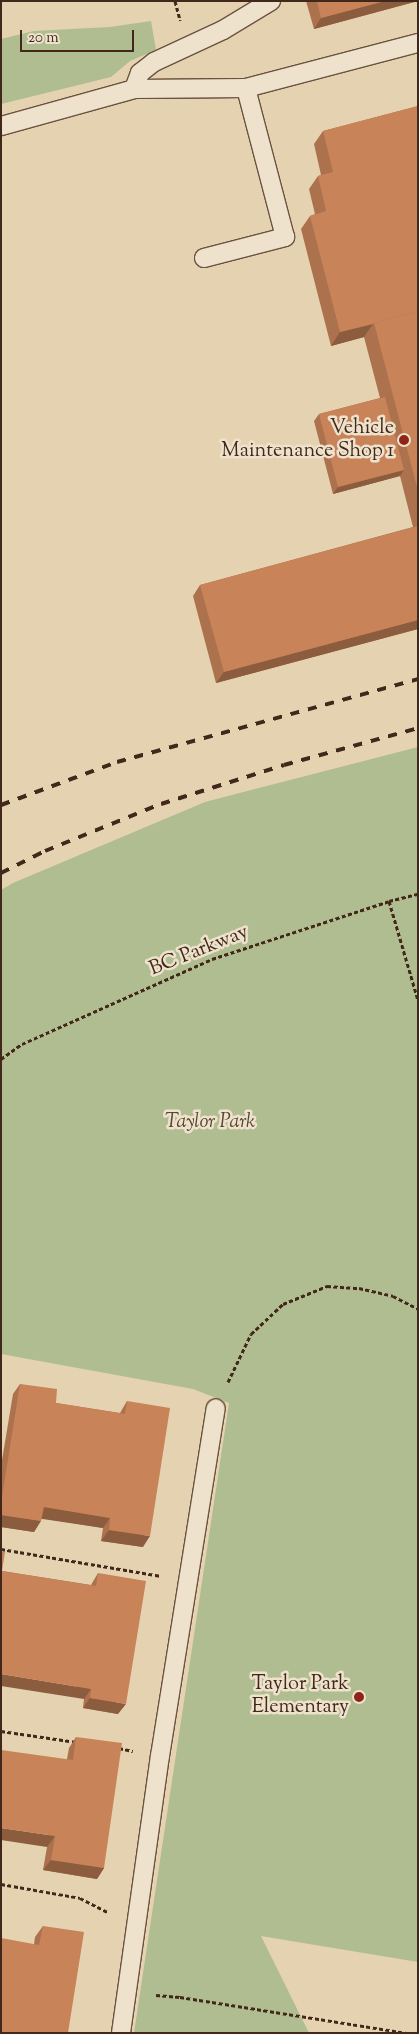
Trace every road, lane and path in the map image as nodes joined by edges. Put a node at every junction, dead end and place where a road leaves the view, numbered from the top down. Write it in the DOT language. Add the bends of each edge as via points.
graph roads {
  1 [pos="175,1"];
  2 [pos="272,1"];
  3 [pos="180,23"];
  4 [pos="418,43"];
  5 [pos="246,88"];
  6 [pos="134,89"];
  7 [pos="1,126"];
  8 [pos="204,258"];
  9 [pos="418,894"];
  10 [pos="388,901"];
  11 [pos="418,1000"];
  12 [pos="1,1059"];
  13 [pos="418,1309"];
  14 [pos="216,1408"];
  15 [pos="1,1549"];
  16 [pos="188,1580"];
  17 [pos="1,1731"];
  18 [pos="86,1743"];
  19 [pos="114,1748"];
  20 [pos="160,1756"];
  21 [pos="1,1884"];
  22 [pos="138,1916"];
  23 [pos="127,1993"];
  24 [pos="121,2033"];
  25 [pos="408,2033"];
  1 -- 3 [label="path"];
  2 -- 6 [label="lane" via="222,30 154,62 140,73"];
  4 -- 5 [label="lane"];
  5 -- 6 [label="lane"];
  5 -- 8 [label="lane" via="285,237"];
  6 -- 7 [label="lane"];
  9 -- 10 [label="path, BC Parkway"];
  10 -- 11 [label="path"];
  10 -- 12 [label="path, BC Parkway" via="212,959 22,1044"];
  13 -- 14 [label="path" via="394,1296 359,1288 327,1286 283,1304 251,1334"];
  14 -- 16 [label="lane"];
  15 -- 16 [label="path"];
  16 -- 20 [label="lane"];
  17 -- 18 [label="path"];
  19 -- 20 [label="path"];
  20 -- 22 [label="lane"];
  21 -- 22 [label="path" via="80,1898 106,1912"];
  22 -- 23 [label="lane"];
  23 -- 24 [label="lane"];
  23 -- 25 [label="path" via="180,1997"];
}
